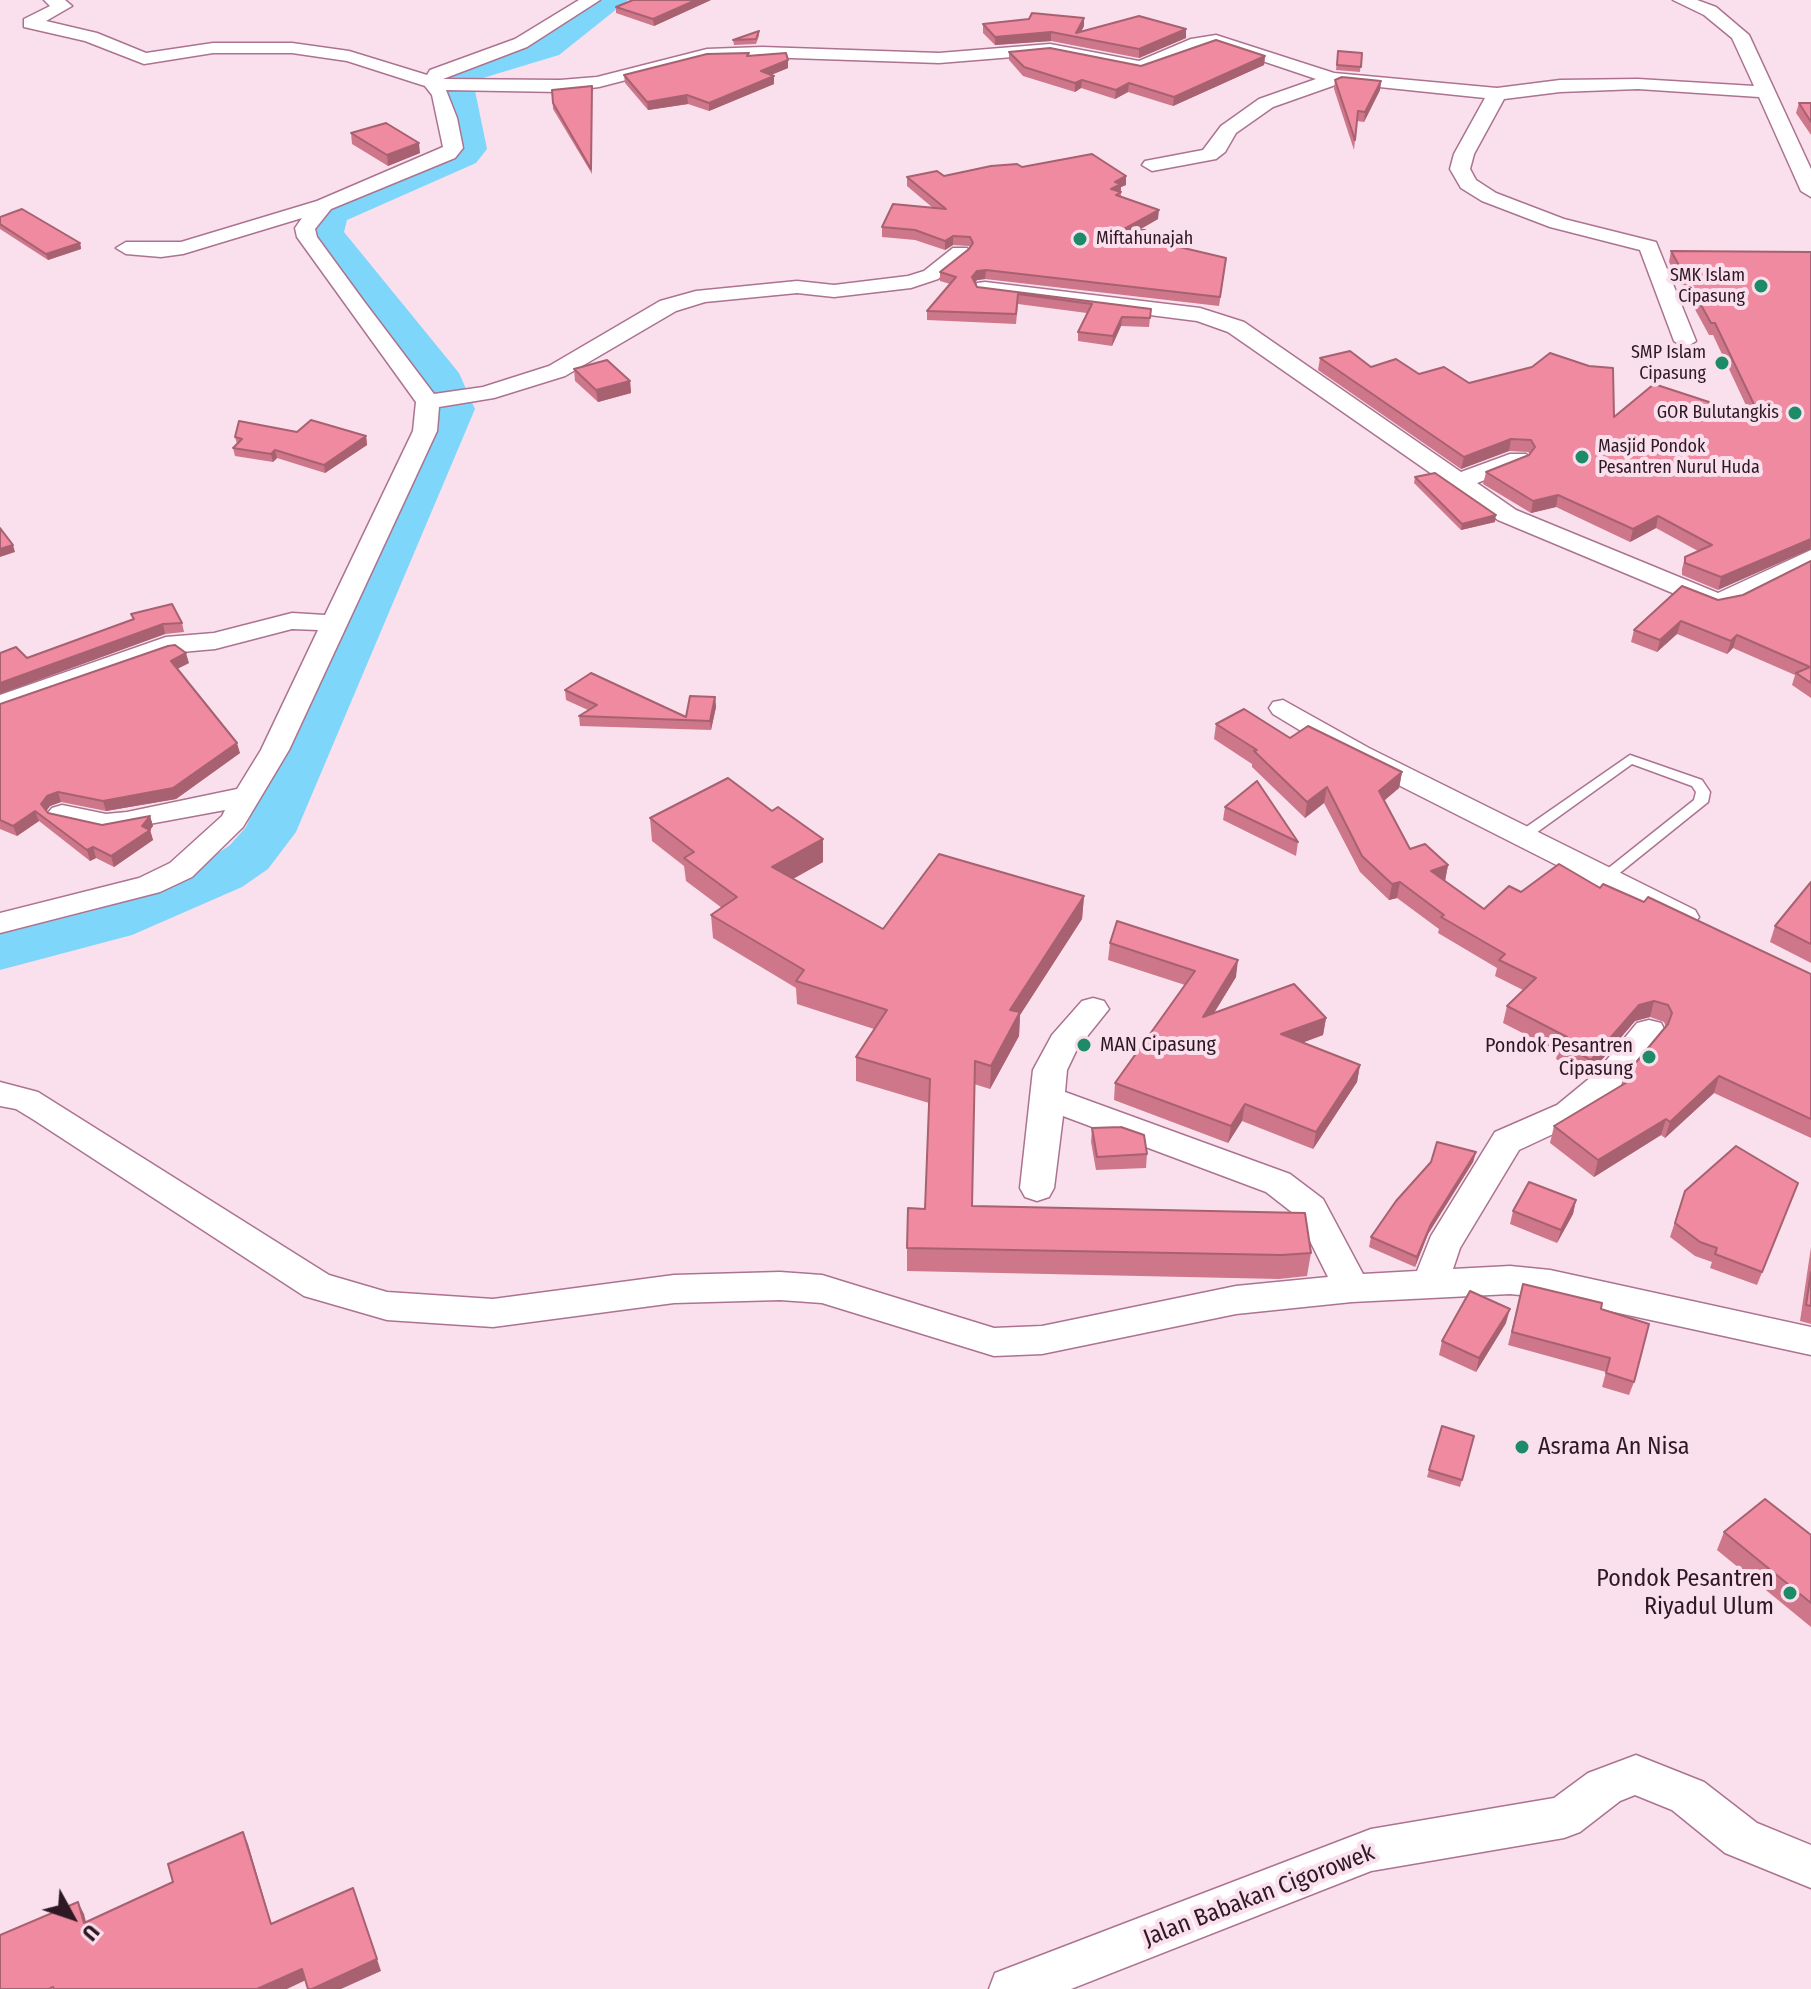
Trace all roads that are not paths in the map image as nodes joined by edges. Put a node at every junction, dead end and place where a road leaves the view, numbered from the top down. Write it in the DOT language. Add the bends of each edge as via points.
graph roads {
  1 [pos="53,0"];
  2 [pos="591,0"];
  3 [pos="1682,0"];
  4 [pos="1334,79"];
  5 [pos="1763,82"];
  6 [pos="437,84"];
  7 [pos="1497,94"];
  8 [pos="1152,165"];
  9 [pos="1811,191"];
  10 [pos="324,205"];
  11 [pos="126,248"];
  12 [pos="960,252"];
  13 [pos="985,288"];
  14 [pos="1685,341"];
  15 [pos="432,402"];
  16 [pos="1518,459"];
  17 [pos="1459,481"];
  18 [pos="1811,558"];
  19 [pos="334,623"];
  20 [pos="0,704"];
  21 [pos="1283,708"];
  22 [pos="248,796"];
  23 [pos="62,814"];
  24 [pos="1524,835"];
  25 [pos="1606,877"];
  26 [pos="0,923"];
  27 [pos="1709,929"];
  28 [pos="1093,1009"];
  29 [pos="1649,1031"];
  30 [pos="0,1094"];
  31 [pos="1048,1098"];
  32 [pos="1037,1188"];
  33 [pos="1434,1284"];
  34 [pos="1352,1288"];
  35 [pos="1811,1341"];
  36 [pos="1811,1867"];
  37 [pos="1012,1989"];
  1 -- 6 [label="street" via="63,6 30,23 91,37 144,59 213,48 292,48 349,56"];
  2 -- 6 [label="street" via="521,43 445,68 436,74"];
  3 -- 5 [label="street" via="1710,11 1740,35"];
  4 -- 6 [label="street" via="1216,40 1141,67 1050,49 939,58 762,52 707,54 586,83"];
  4 -- 7 [label="street"];
  4 -- 8 [label="street" via="1266,103 1228,130 1209,155"];
  5 -- 7 [label="street" via="1563,85"];
  5 -- 9 [label="street"];
  6 -- 10 [label="street" via="453,148 448,154"];
  7 -- 14 [label="street" via="1464,154 1460,169 1468,184 1549,220 1649,246"];
  10 -- 11 [label="street" via="183,248"];
  10 -- 15 [label="street" via="309,219 307,237"];
  12 -- 15 [label="street" via="931,275 911,282 846,291 797,287 704,296 668,306 557,371"];
  13 -- 17 [label="street" via="1200,315 1236,327"];
  15 -- 19 [label="street" via="425,431"];
  16 -- 17 [label="street"];
  17 -- 18 [label="street" via="1507,515 1715,601"];
  19 -- 20 [label="street" via="292,621 215,641 166,645"];
  19 -- 22 [label="street"];
  21 -- 24 [label="street" via="1359,754"];
  22 -- 23 [label="street" via="127,821 106,823"];
  22 -- 26 [label="street" via="233,821 181,870 149,885"];
  24 -- 25 [label="street"];
  24 -- 25 [label="lane" via="1630,759 1697,783 1703,792 1701,802"];
  25 -- 27 [label="street"];
  28 -- 31 [label="street" via="1064,1043 1050,1070"];
  29 -- 33 [label="street" via="1608,1081 1569,1113 1507,1141 1444,1245"];
  30 -- 34 [label="street" via="17,1096 46,1112 317,1286 387,1306 493,1313 674,1289 780,1286 822,1289 994,1342 1042,1340 1236,1300"];
  31 -- 32 [label="street"];
  31 -- 34 [label="street" via="1278,1183 1311,1208"];
  33 -- 34 [label="street"];
  33 -- 35 [label="street" via="1550,1284"];
  36 -- 37 [label="street, Jalan Babakan Cigorowek" via="1741,1838 1688,1796 1636,1775 1604,1787 1564,1817 1371,1850"];
}
